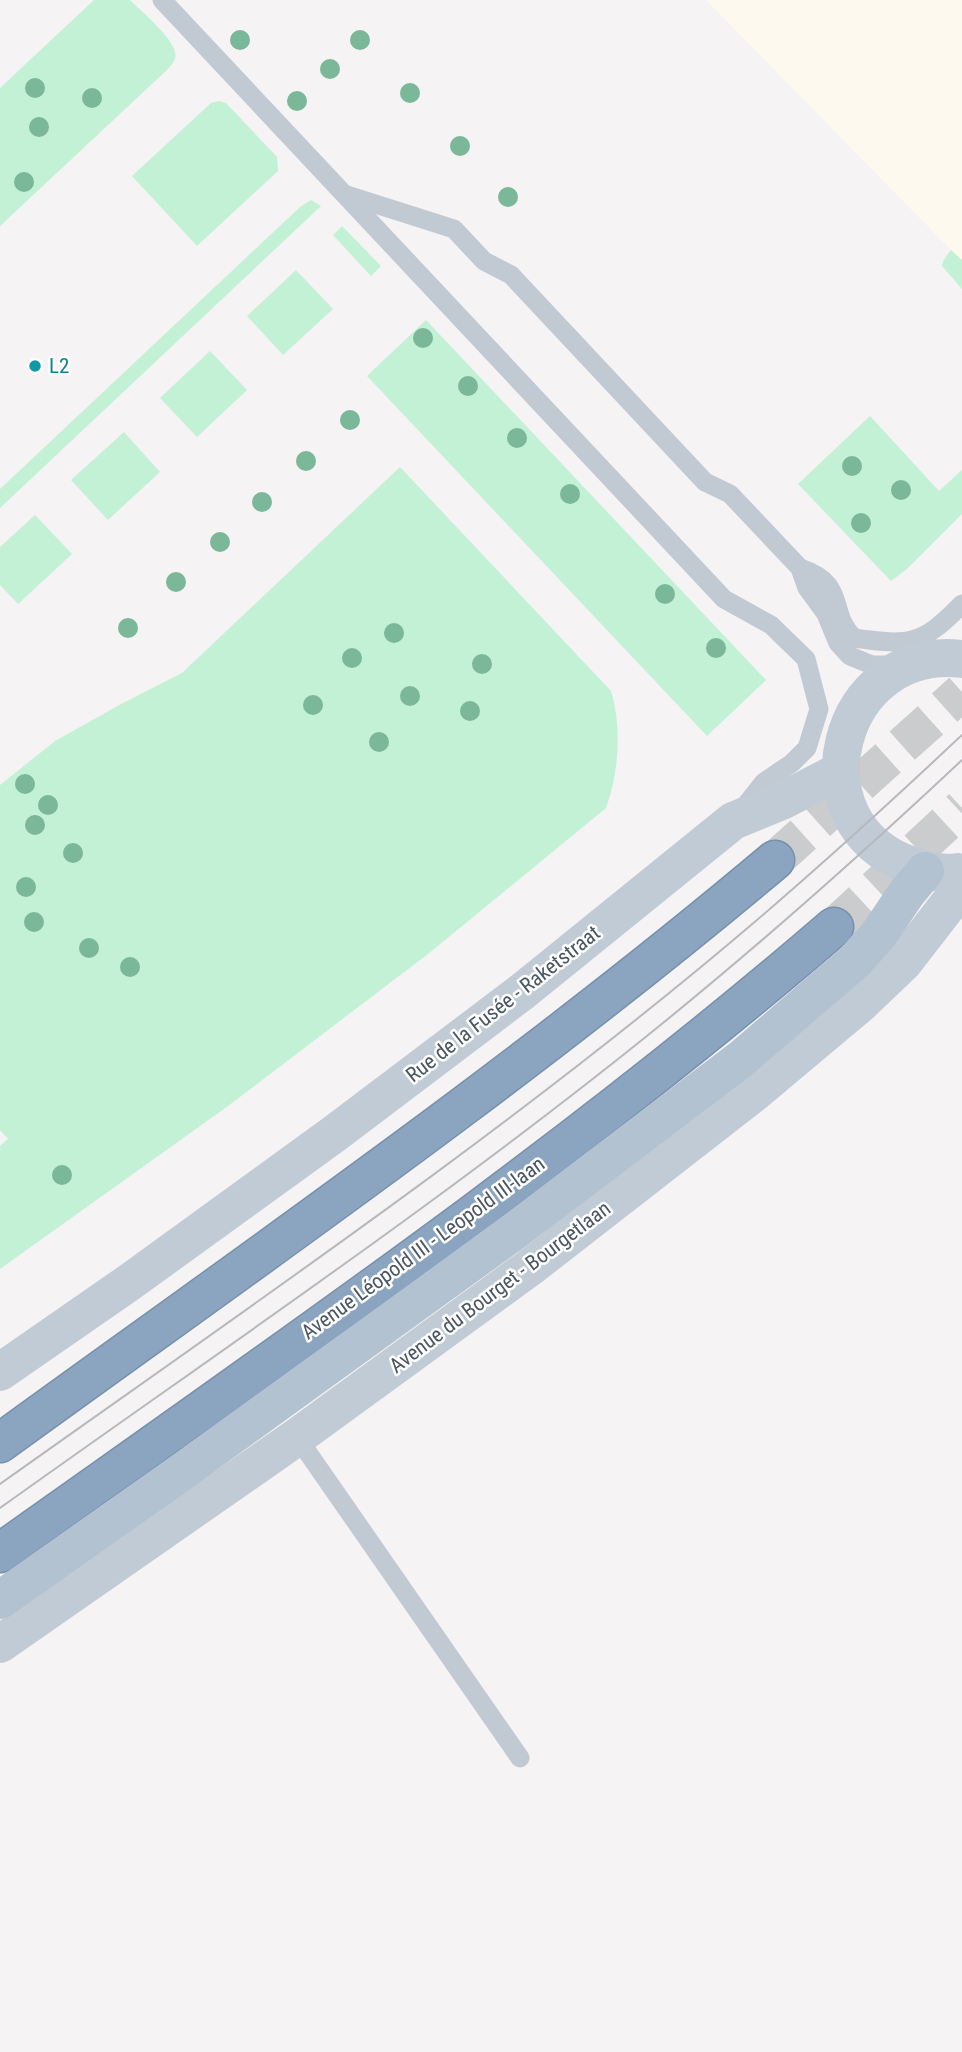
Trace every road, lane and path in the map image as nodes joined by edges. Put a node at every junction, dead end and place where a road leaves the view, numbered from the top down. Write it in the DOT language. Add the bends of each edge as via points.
graph roads {
  1 [pos="162,0"];
  2 [pos="346,195"];
  3 [pos="800,568"];
  4 [pos="962,604"];
  5 [pos="960,650"];
  6 [pos="910,665"];
  7 [pos="840,771"];
  8 [pos="733,821"];
  9 [pos="775,860"];
  10 [pos="925,870"];
  11 [pos="962,871"];
  12 [pos="962,887"];
  13 [pos="834,927"];
  14 [pos="0,1371"];
  15 [pos="297,1437"];
  16 [pos="0,1443"];
  17 [pos="0,1553"];
  18 [pos="0,1600"];
  19 [pos="0,1644"];
  20 [pos="520,1758"];
  1 -- 2 [label="lane"];
  2 -- 3 [label="lane" via="454,229 484,261 511,275 705,482 730,494"];
  2 -- 8 [label="lane" via="724,599 771,625 806,659 819,709 807,748 764,782"];
  3 -- 4 [label="lane" via="818,573 831,587 844,624 855,638 903,642 921,638 938,629"];
  3 -- 6 [label="lane" via="838,643 850,656 872,665"];
  5 -- 6 [label="street"];
  6 -- 7 [label="street" via="886,677 866,695 842,743"];
  7 -- 8 [label="street, Rue de la Fusée - Raketstraat"];
  7 -- 10 [label="street" via="845,799 860,828 898,861"];
  8 -- 14 [label="street, Rue de la Fusée - Raketstraat" via="523,991 356,1117"];
  9 -- 16 [label="highway" via="675,945 458,1111"];
  10 -- 11 [label="street"];
  10 -- 18 [label="main road" via="854,962 741,1059 509,1235"];
  12 -- 15 [label="street, Avenue du Bourget - Bourgetlaan" via="903,963 754,1093 529,1268"];
  13 -- 17 [label="highway, Avenue Léopold III - Leopold III-laan" via="583,1130"];
  15 -- 19 [label="street, Avenue du Bourget - Bourgetlaan"];
  15 -- 20 [label="lane"];
}
